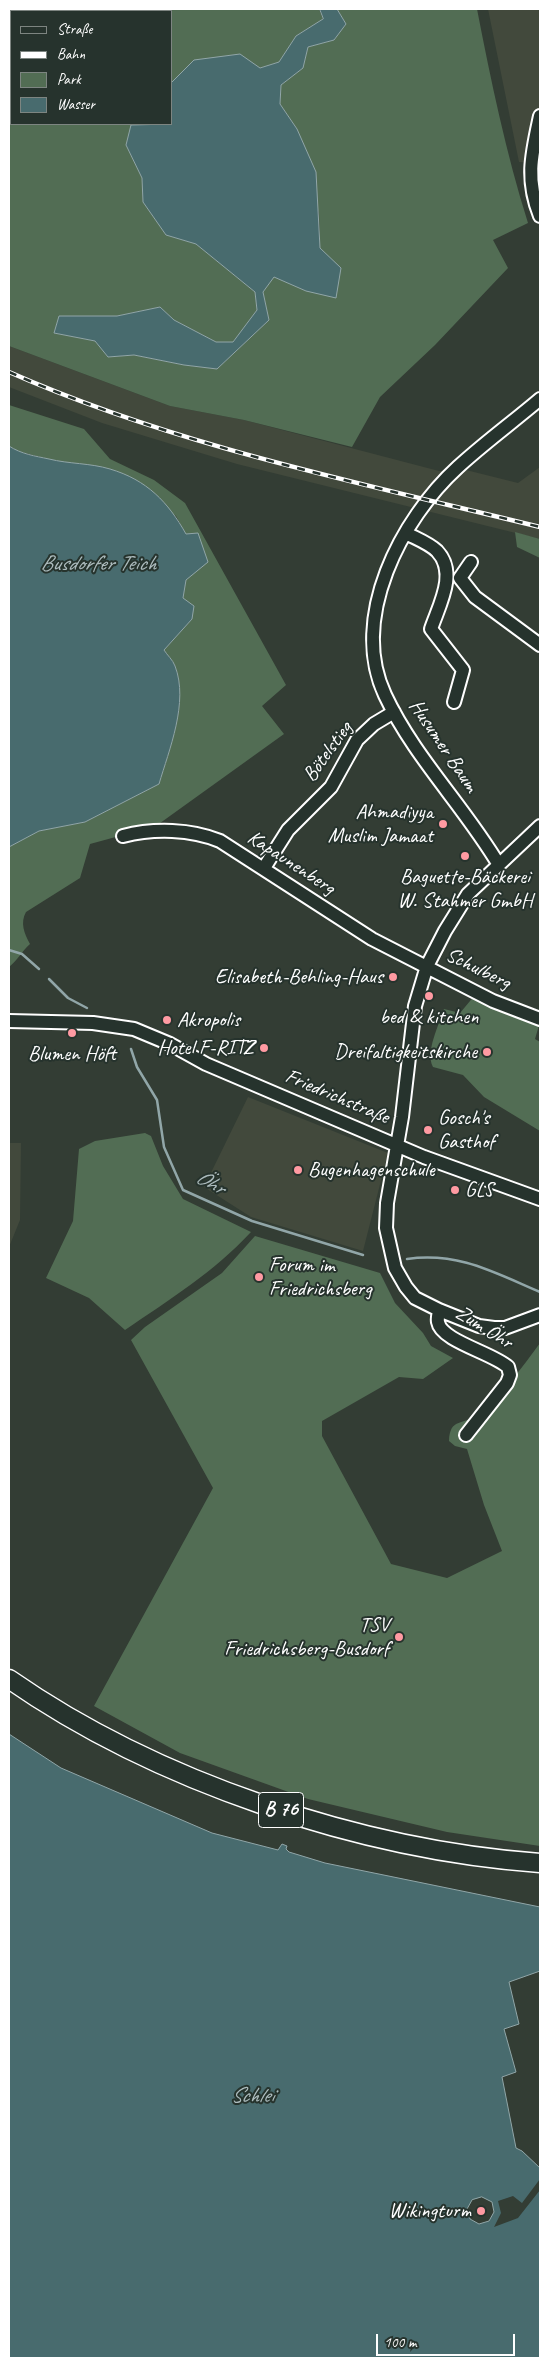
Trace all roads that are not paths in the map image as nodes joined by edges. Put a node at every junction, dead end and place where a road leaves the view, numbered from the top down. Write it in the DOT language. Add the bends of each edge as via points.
graph roads {
  1 [pos="540,116"];
  2 [pos="540,216"];
  3 [pos="540,400"];
  4 [pos="406,533"];
  5 [pos="471,562"];
  6 [pos="540,645"];
  7 [pos="454,702"];
  8 [pos="394,712"];
  9 [pos="540,826"];
  10 [pos="124,836"];
  11 [pos="530,838"];
  12 [pos="540,846"];
  13 [pos="499,865"];
  14 [pos="264,868"];
  15 [pos="427,966"];
  16 [pos="540,1019"];
  17 [pos="9,1020"];
  18 [pos="397,1144"];
  19 [pos="540,1200"];
  20 [pos="439,1310"];
  21 [pos="540,1315"];
  22 [pos="466,1435"];
  23 [pos="9,1679"];
  24 [pos="9,1691"];
  25 [pos="540,1863"];
  26 [pos="540,1872"];
  1 -- 2 [label="street" via="530,174"];
  3 -- 4 [label="street, Husumer Baum" via="457,467 424,505"];
  4 -- 7 [label="street" via="436,550 446,565 447,583 431,629 463,670"];
  4 -- 8 [label="street, Husumer Baum" via="386,572 375,609 374,654 384,692"];
  5 -- 6 [label="street" via="460,578 475,597"];
  8 -- 13 [label="street, Husumer Baum"];
  8 -- 14 [label="street, Bötelstieg" via="357,740 331,787 288,830"];
  9 -- 11 [label="street"];
  10 -- 14 [label="street, Kapaunenberg" via="164,832 202,834 220,841"];
  11 -- 12 [label="street"];
  11 -- 13 [label="street"];
  13 -- 15 [label="street" via="468,894"];
  14 -- 15 [label="street, Kapaunenberg" via="372,939"];
  15 -- 16 [label="street, Schulberg" via="493,1001"];
  15 -- 18 [label="street" via="415,1006"];
  17 -- 18 [label="street, Friedrichstraße" via="121,1026 170,1044 214,1067"];
  18 -- 19 [label="street, Friedrichstraße"];
  18 -- 20 [label="street, Zum Öhr" via="387,1203 386,1228 391,1258 415,1298"];
  20 -- 21 [label="street" via="479,1326 494,1328 505,1328"];
  20 -- 22 [label="street, Zum Öhr" via="438,1322 443,1331 495,1357 508,1367 510,1375"];
  23 -- 25 [label="highway, B 76" via="40,1701 126,1747 239,1797 370,1836 473,1856"];
  24 -- 26 [label="highway, B 76" via="122,1756 234,1805 366,1845 472,1866"];
}
